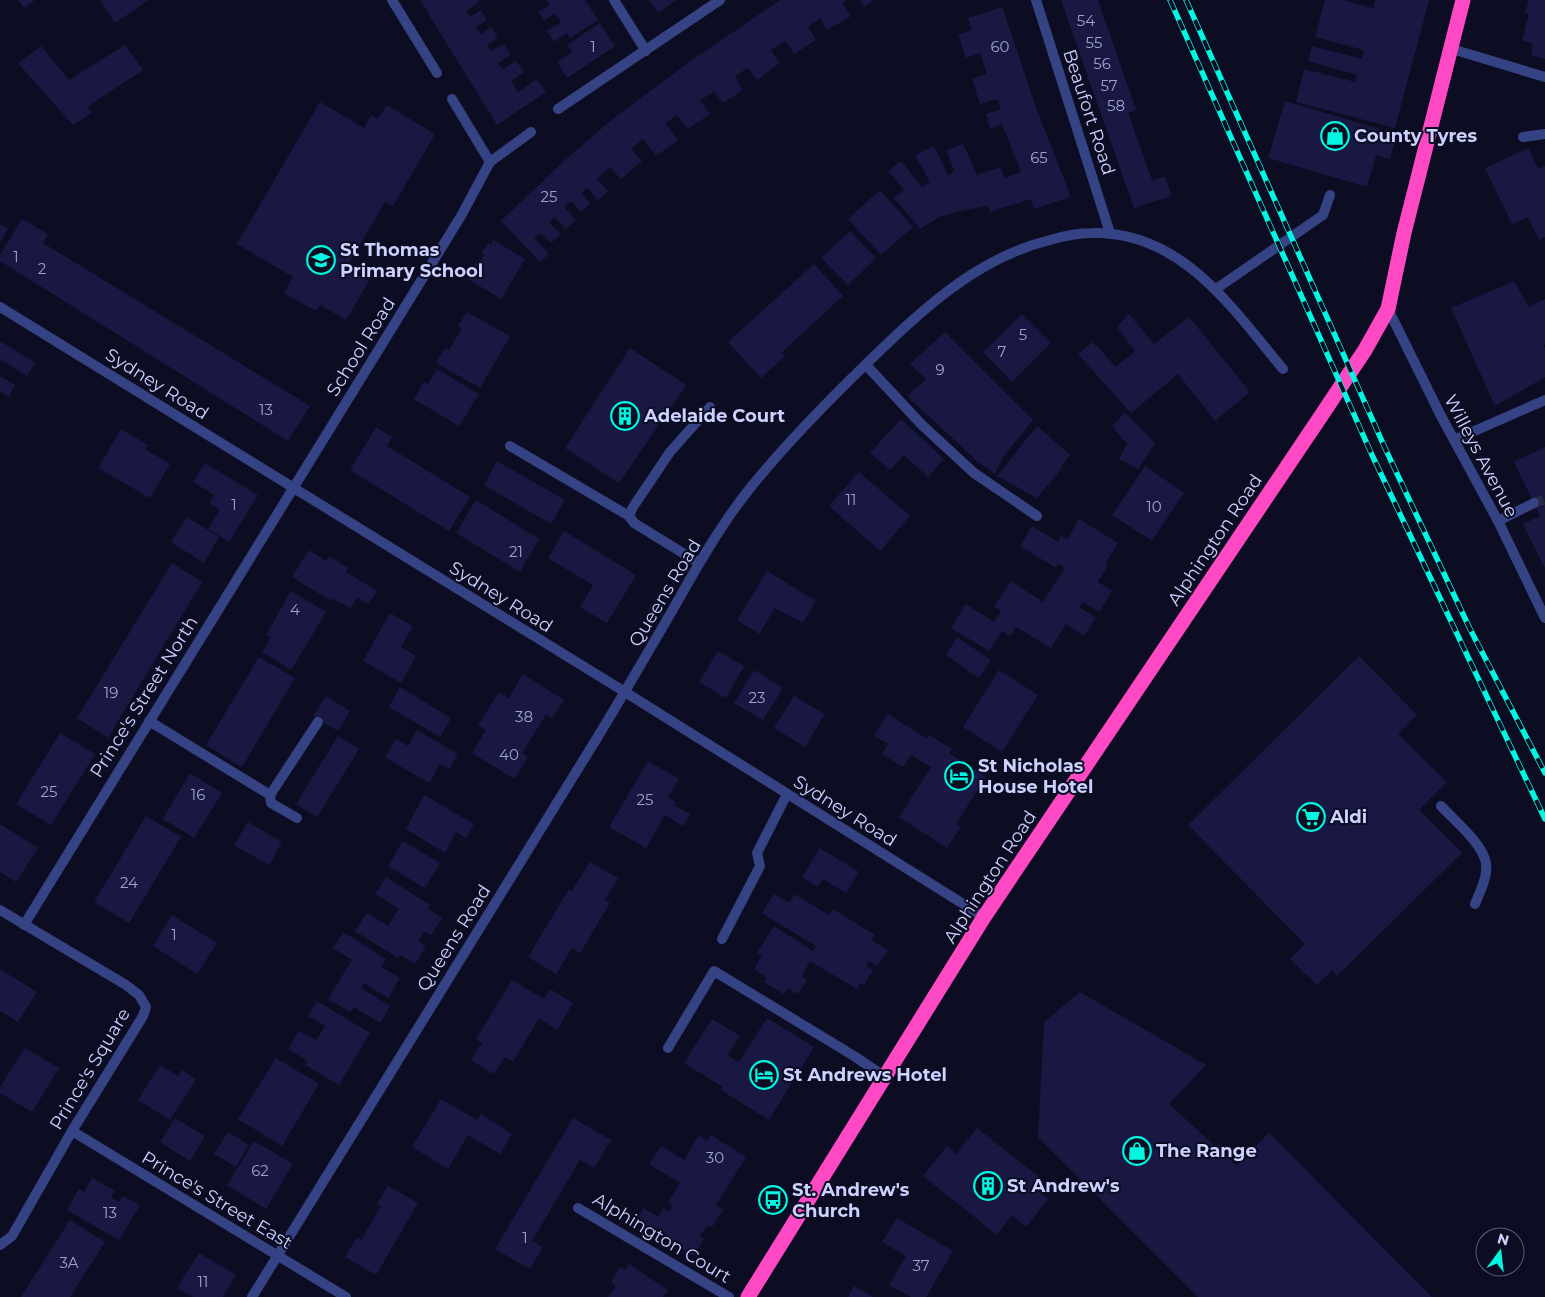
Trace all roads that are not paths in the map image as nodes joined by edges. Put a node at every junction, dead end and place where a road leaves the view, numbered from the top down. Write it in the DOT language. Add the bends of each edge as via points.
graph roads {
  1 [pos="392,0"];
  2 [pos="614,0"];
  3 [pos="720,0"];
  4 [pos="1036,0"];
  5 [pos="1463,0"];
  6 [pos="1452,49"];
  7 [pos="646,51"];
  8 [pos="438,73"];
  9 [pos="1545,78"];
  10 [pos="452,100"];
  11 [pos="558,109"];
  12 [pos="531,132"];
  13 [pos="1545,134"];
  14 [pos="1523,137"];
  15 [pos="490,162"];
  16 [pos="1330,196"];
  17 [pos="1110,233"];
  18 [pos="1216,289"];
  19 [pos="0,307"];
  20 [pos="1388,309"];
  21 [pos="866,366"];
  22 [pos="1283,370"];
  23 [pos="1545,400"];
  24 [pos="710,407"];
  25 [pos="1454,440"];
  26 [pos="510,446"];
  27 [pos="293,487"];
  28 [pos="1534,502"];
  29 [pos="629,516"];
  30 [pos="1037,516"];
  31 [pos="1498,520"];
  32 [pos="699,563"];
  33 [pos="1545,618"];
  34 [pos="625,692"];
  35 [pos="148,721"];
  36 [pos="318,722"];
  37 [pos="786,794"];
  38 [pos="270,795"];
  39 [pos="1441,806"];
  40 [pos="297,818"];
  41 [pos="1475,904"];
  42 [pos="0,910"];
  43 [pos="984,917"];
  44 [pos="24,924"];
  45 [pos="722,939"];
  46 [pos="668,1048"];
  47 [pos="884,1077"];
  48 [pos="72,1131"];
  49 [pos="578,1208"];
  50 [pos="0,1245"];
  51 [pos="277,1256"];
  52 [pos="252,1297"];
  53 [pos="346,1297"];
  54 [pos="729,1297"];
  55 [pos="748,1297"];
  1 -- 8 [label="street"];
  2 -- 7 [label="street"];
  3 -- 7 [label="street"];
  4 -- 17 [label="street, Beaufort Road"];
  5 -- 6 [label="highway, Alphington Road"];
  6 -- 9 [label="street"];
  6 -- 20 [label="highway, Alphington Road" via="1404,233"];
  7 -- 11 [label="street"];
  10 -- 15 [label="street"];
  12 -- 15 [label="street, School Road"];
  13 -- 14 [label="street"];
  15 -- 27 [label="street, School Road" via="461,216"];
  16 -- 18 [label="street" via="1323,215"];
  17 -- 18 [label="street, Queens Road" via="1160,248 1189,265"];
  17 -- 21 [label="street, Queens Road" via="1071,234 1000,256 945,293"];
  18 -- 22 [label="street, Queens Road"];
  19 -- 27 [label="street, Sydney Road"];
  20 -- 25 [label="street, Willeys Avenue"];
  20 -- 43 [label="highway, Alphington Road" via="1319,419"];
  21 -- 30 [label="street" via="974,473"];
  21 -- 32 [label="street, Queens Road" via="778,455 748,491"];
  23 -- 25 [label="street"];
  24 -- 29 [label="street" via="670,452"];
  25 -- 31 [label="street, Willeys Avenue"];
  26 -- 29 [label="street"];
  27 -- 34 [label="street, Sydney Road"];
  27 -- 35 [label="street, Prince's Street North"];
  28 -- 31 [label="street"];
  29 -- 32 [label="street" via="634,523"];
  31 -- 33 [label="street, Willeys Avenue"];
  32 -- 34 [label="street, Queens Road"];
  34 -- 37 [label="street, Sydney Road"];
  34 -- 51 [label="street, Queens Road"];
  35 -- 38 [label="street"];
  35 -- 44 [label="street, Prince's Street North"];
  36 -- 38 [label="street"];
  37 -- 43 [label="street, Sydney Road"];
  37 -- 45 [label="street" via="757,853 760,866"];
  38 -- 40 [label="street" via="271,803"];
  39 -- 41 [label="street" via="1482,850 1486,865"];
  42 -- 44 [label="street, Prince's Square"];
  43 -- 47 [label="highway, Alphington Road"];
  44 -- 48 [label="street, Prince's Square" via="126,985 139,995 146,1007"];
  46 -- 47 [label="street" via="714,971"];
  47 -- 55 [label="highway, Alphington Road"];
  48 -- 50 [label="street, Prince's Square" via="12,1236"];
  48 -- 51 [label="street, Prince's Street East"];
  49 -- 54 [label="street, Alphington Court"];
  51 -- 52 [label="street, Queens Road"];
  51 -- 53 [label="street, Prince's Street East"];
}
